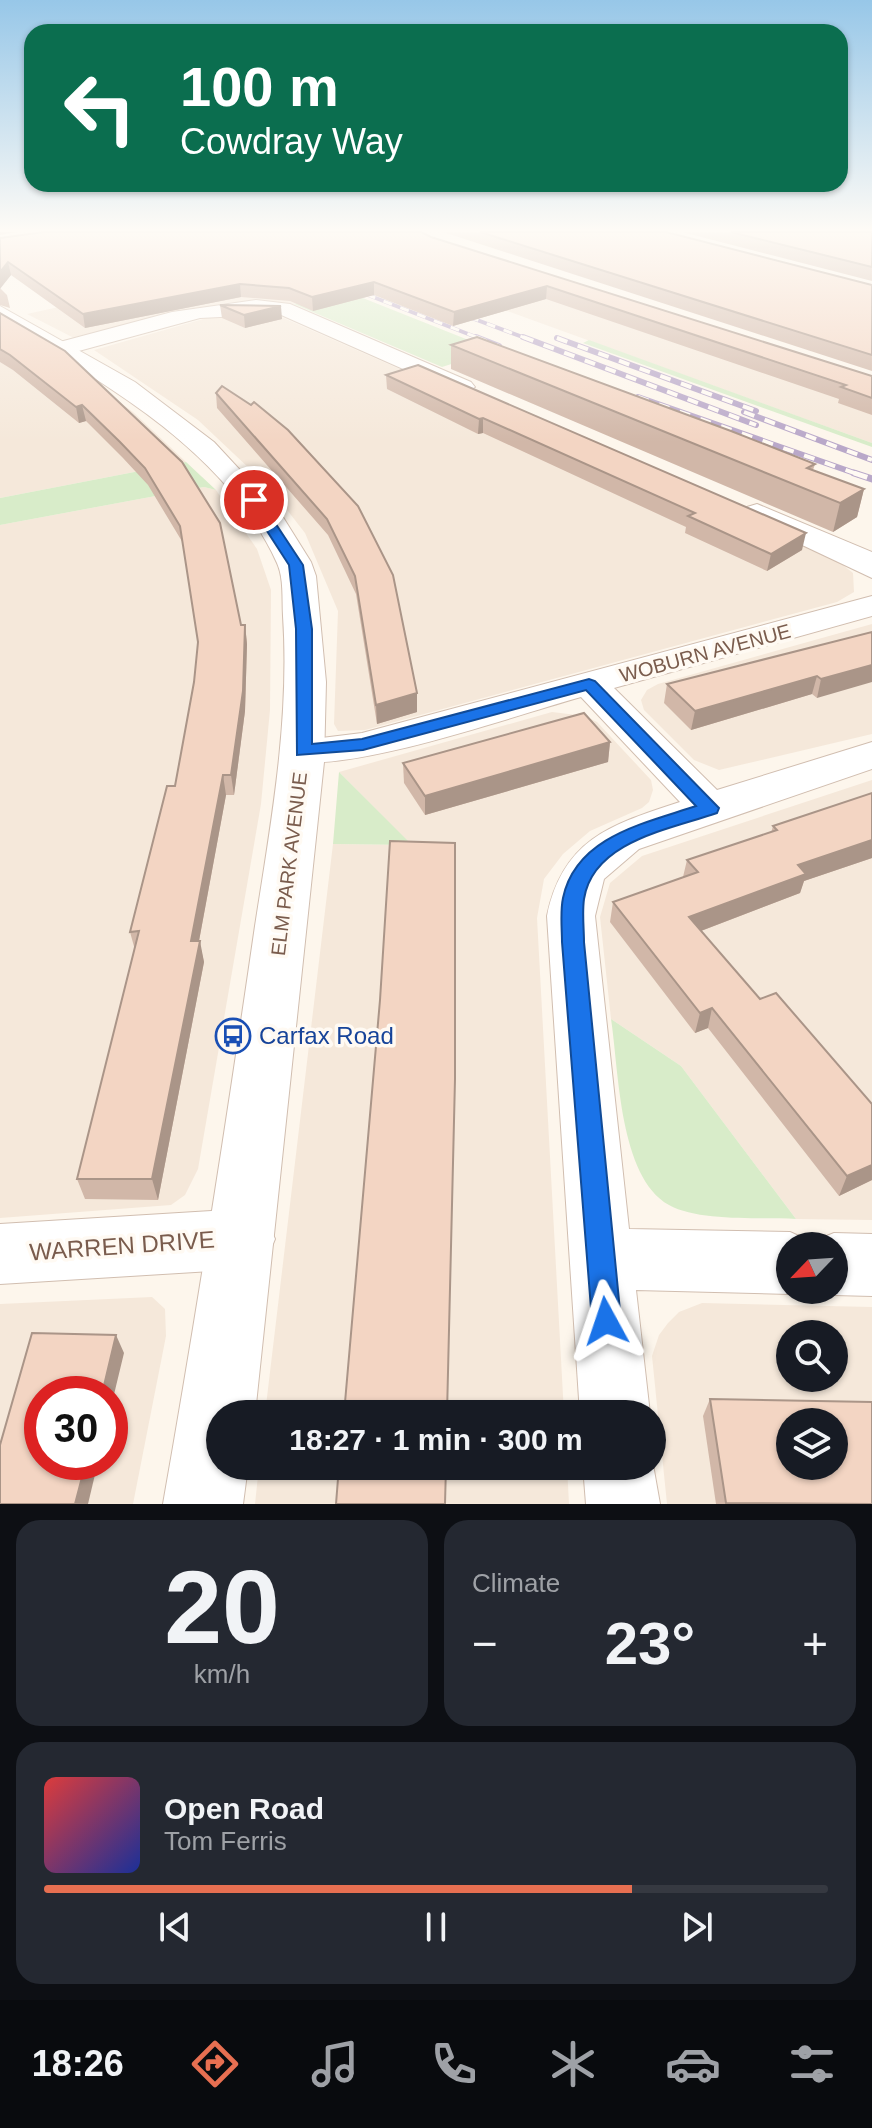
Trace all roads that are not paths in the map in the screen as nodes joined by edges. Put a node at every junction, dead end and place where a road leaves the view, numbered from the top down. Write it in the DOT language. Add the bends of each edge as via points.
graph roads {
  1 [pos="0,313"];
  2 [pos="64,348"];
  3 [pos="490,398"];
  4 [pos="738,505"];
  5 [pos="872,568"];
  6 [pos="872,606"];
  7 [pos="589,684"];
  8 [pos="303,751"];
  9 [pos="872,755"];
  10 [pos="710,808"];
  11 [pos="244,1239"];
  12 [pos="0,1254"];
  13 [pos="601,1259"];
  14 [pos="776,1263"];
  15 [pos="848,1264"];
  16 [pos="872,1265"];
  17 [pos="614,1400"];
  18 [pos="620,1480"];
  19 [pos="203,1504"];
  20 [pos="623,1504"];
  1 -- 2 [label="street, ELM PARK AVENUE"];
  2 -- 3 [label="street" via="217,309 283,308"];
  2 -- 8 [label="street, ELM PARK AVENUE" via="170,420 217,461 254,500 296,565 304,629"];
  4 -- 5 [label="street"];
  6 -- 7 [label="street, WOBURN AVENUE"];
  7 -- 8 [label="street, WOBURN AVENUE" via="363,745"];
  7 -- 10 [label="street"];
  8 -- 11 [label="street, ELM PARK AVENUE"];
  9 -- 10 [label="street"];
  10 -- 13 [label="street" via="619,840 589,864 573,897"];
  11 -- 12 [label="street, WARREN DRIVE"];
  11 -- 19 [label="street, ELM PARK AVENUE"];
  13 -- 14 [label="street"];
  13 -- 17 [label="street"];
  15 -- 16 [label="street"];
  18 -- 20 [label="street"];
}
